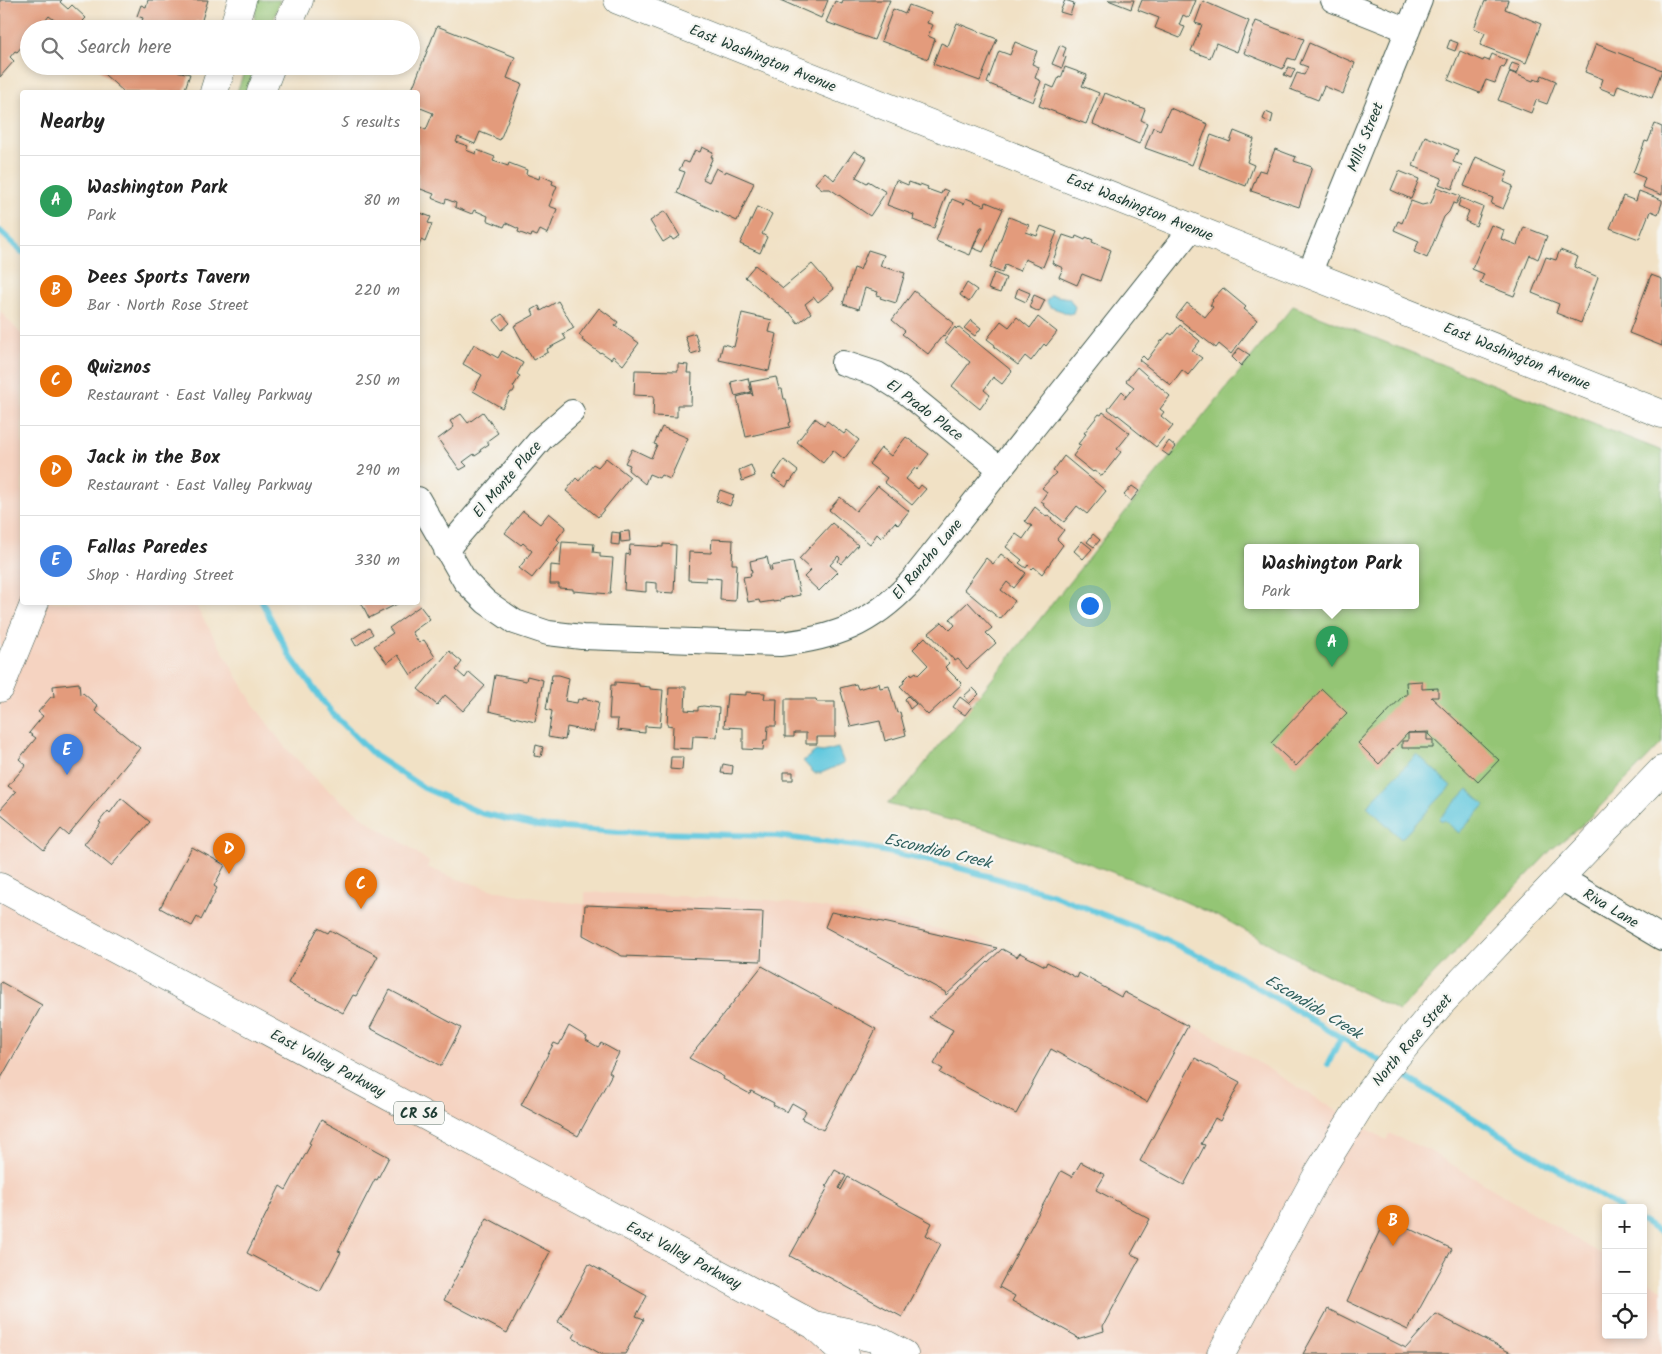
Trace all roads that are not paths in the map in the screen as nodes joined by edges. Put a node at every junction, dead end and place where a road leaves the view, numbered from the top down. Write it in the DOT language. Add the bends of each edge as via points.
graph roads {
  1 [pos="242,0"];
  2 [pos="299,0"];
  3 [pos="618,0"];
  4 [pos="1333,0"];
  5 [pos="1420,0"];
  6 [pos="236,20"];
  7 [pos="290,20"];
  8 [pos="1408,30"];
  9 [pos="219,75"];
  10 [pos="268,75"];
  11 [pos="215,90"];
  12 [pos="262,90"];
  13 [pos="1192,228"];
  14 [pos="1309,274"];
  15 [pos="843,364"];
  16 [pos="572,412"];
  17 [pos="1662,414"];
  18 [pos="1000,469"];
  19 [pos="420,503"];
  20 [pos="446,550"];
  21 [pos="34,605"];
  22 [pos="0,688"];
  23 [pos="1662,770"];
  24 [pos="1560,877"];
  25 [pos="0,887"];
  26 [pos="1662,938"];
  27 [pos="814,1325"];
  28 [pos="845,1354"];
  29 [pos="904,1354"];
  30 [pos="1222,1354"];
  1 -- 6 [label="main road"];
  2 -- 7 [label="main road"];
  3 -- 13 [label="main road, East Washington Avenue"];
  4 -- 8 [label="street"];
  5 -- 8 [label="street, Mills Street"];
  8 -- 14 [label="street, Mills Street"];
  9 -- 11 [label="main road"];
  10 -- 12 [label="main road"];
  13 -- 14 [label="main road, East Washington Avenue"];
  13 -- 18 [label="street, El Rancho Lane"];
  14 -- 17 [label="main road, East Washington Avenue"];
  15 -- 18 [label="street, El Prado Place" via="877,374 907,393"];
  16 -- 20 [label="street, El Monte Place" via="542,438"];
  18 -- 20 [label="street, El Rancho Lane" via="895,599 860,624 811,641 780,644 548,633 516,622 486,602 465,581"];
  19 -- 20 [label="street, El Rancho Lane"];
  21 -- 22 [label="main road"];
  23 -- 24 [label="main road, North Rose Street"];
  24 -- 26 [label="street, Riva Lane"];
  24 -- 30 [label="main road, North Rose Street" via="1442,1002 1367,1095 1319,1172"];
  25 -- 27 [label="main road, East Valley Parkway / CR S6"];
  27 -- 28 [label="main road, East Valley Parkway / CR S6"];
  27 -- 29 [label="main road, East Valley Parkway / CR S6" via="874,1338"];
}
